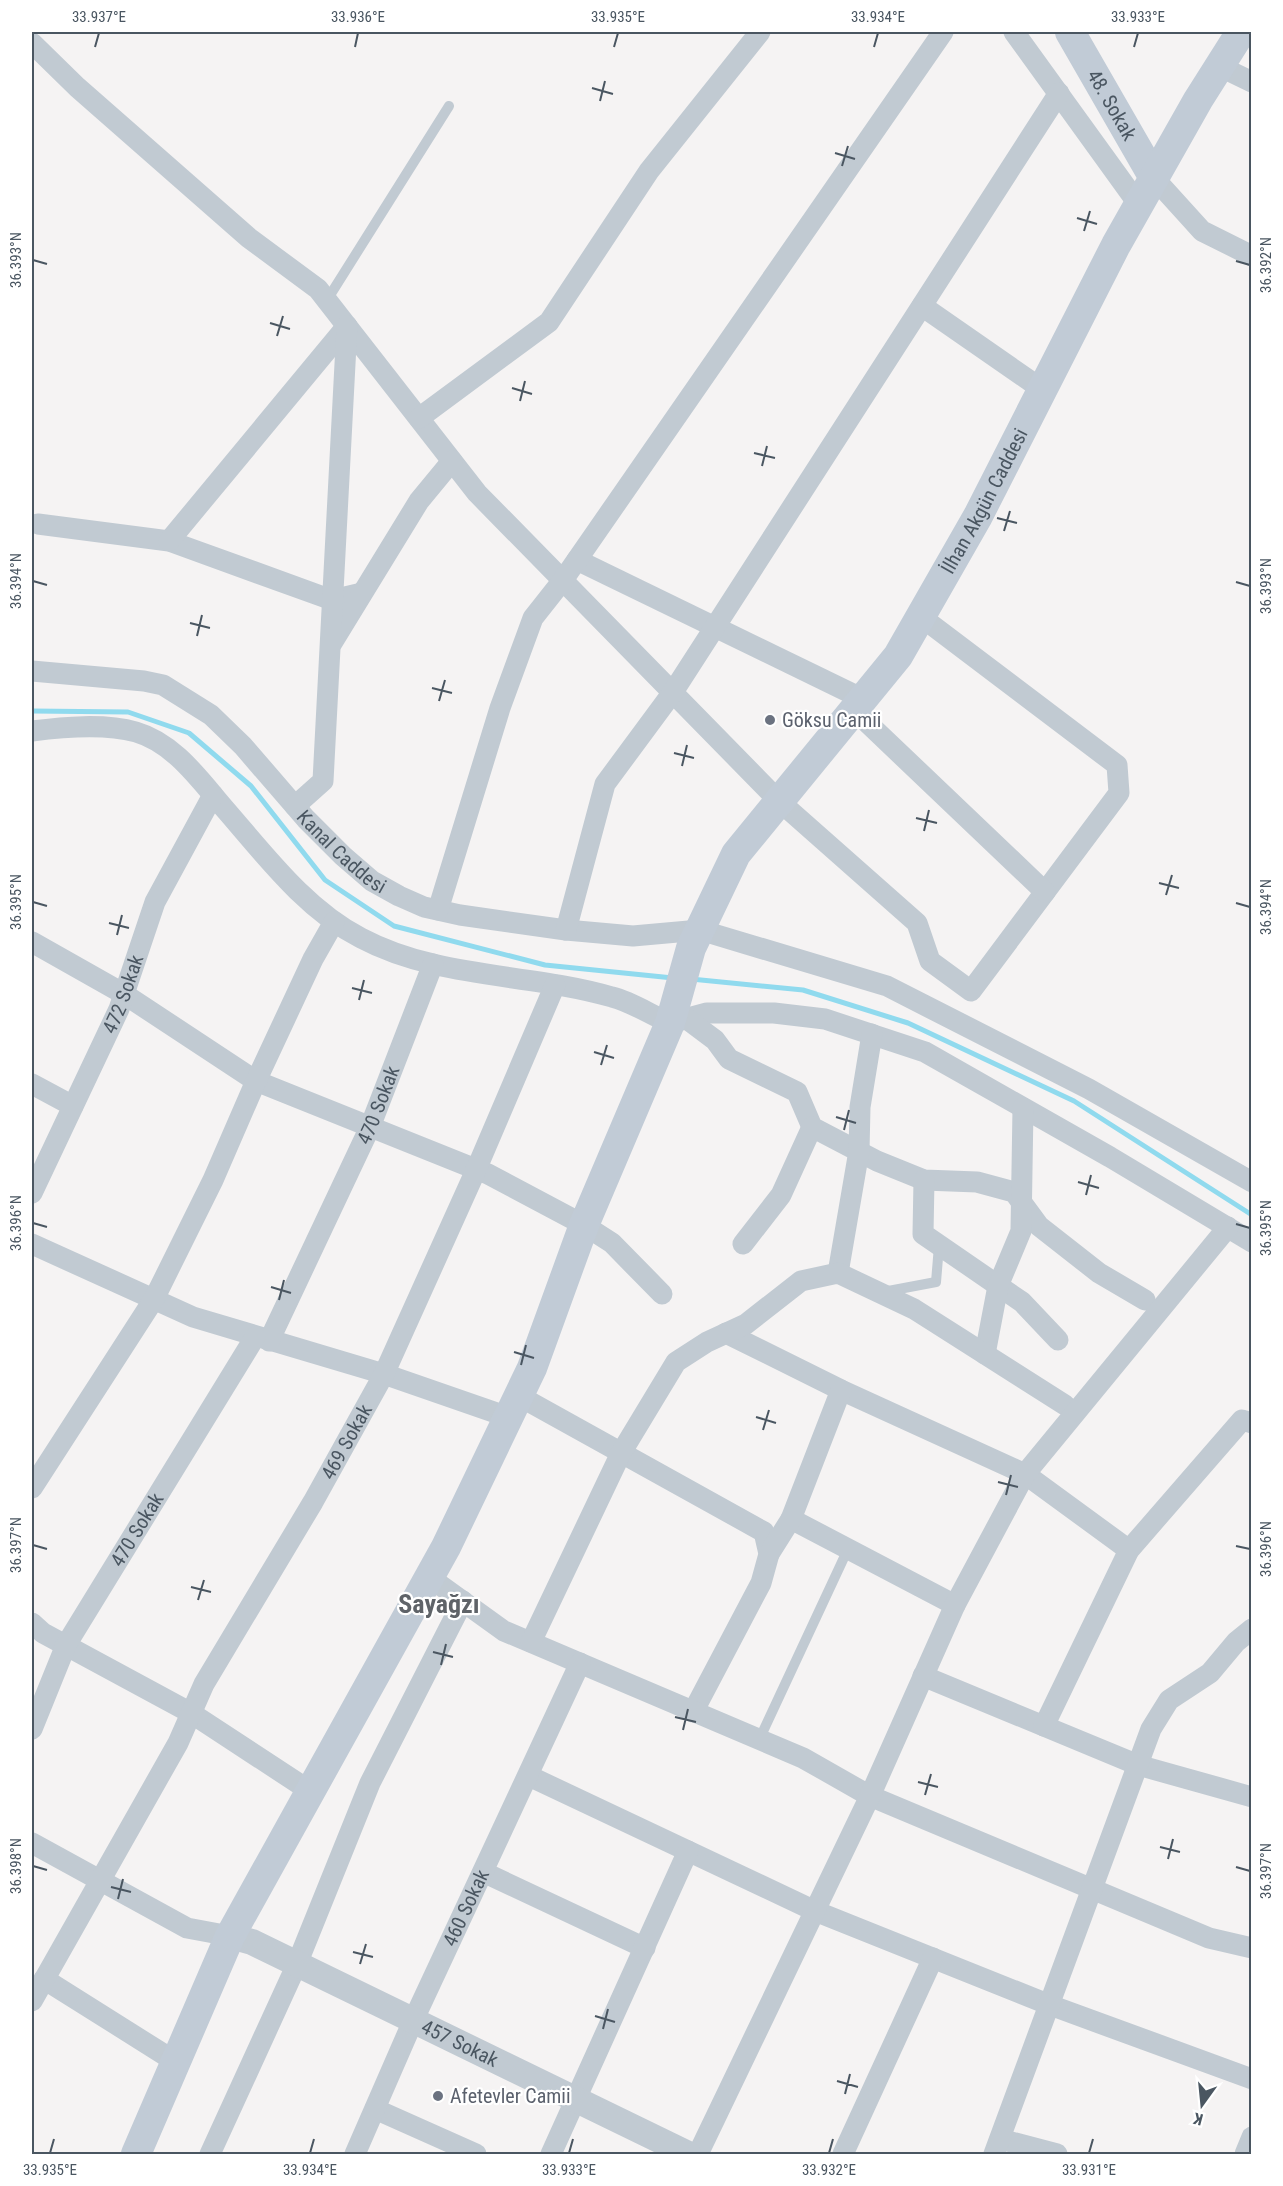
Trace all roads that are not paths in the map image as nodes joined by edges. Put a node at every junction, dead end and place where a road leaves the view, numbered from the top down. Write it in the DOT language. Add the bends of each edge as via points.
graph roads {
  1 [pos="760,32"];
  2 [pos="943,32"];
  3 [pos="1014,32"];
  4 [pos="1241,32"];
  5 [pos="1077,36"];
  6 [pos="32,44"];
  7 [pos="1219,66"];
  8 [pos="1251,82"];
  9 [pos="1059,93"];
  10 [pos="449,106"];
  11 [pos="1154,178"];
  12 [pos="1139,205"];
  13 [pos="1251,256"];
  14 [pos="327,300"];
  15 [pos="922,306"];
  16 [pos="347,326"];
  17 [pos="1042,390"];
  18 [pos="419,418"];
  19 [pos="452,461"];
  20 [pos="38,524"];
  21 [pos="169,541"];
  22 [pos="577,560"];
  23 [pos="563,580"];
  24 [pos="362,593"];
  25 [pos="332,600"];
  26 [pos="920,616"];
  27 [pos="715,627"];
  28 [pos="330,646"];
  29 [pos="32,671"];
  30 [pos="673,692"];
  31 [pos="858,705"];
  32 [pos="32,731"];
  33 [pos="213,795"];
  34 [pos="780,801"];
  35 [pos="295,806"];
  36 [pos="1045,892"];
  37 [pos="438,910"];
  38 [pos="334,922"];
  39 [pos="566,930"];
  40 [pos="696,939"];
  41 [pos="32,942"];
  42 [pos="433,964"];
  43 [pos="555,985"];
  44 [pos="124,994"];
  45 [pos="677,1016"];
  46 [pos="872,1034"];
  47 [pos="256,1081"];
  48 [pos="32,1084"];
  49 [pos="73,1106"];
  50 [pos="1023,1108"];
  51 [pos="370,1127"];
  52 [pos="812,1127"];
  53 [pos="860,1151"];
  54 [pos="476,1170"];
  55 [pos="924,1180"];
  56 [pos="1251,1182"];
  57 [pos="32,1193"];
  58 [pos="1022,1203"];
  59 [pos="584,1225"];
  60 [pos="1228,1227"];
  61 [pos="1251,1242"];
  62 [pos="32,1244"];
  63 [pos="742,1244"];
  64 [pos="939,1246"];
  65 [pos="838,1274"];
  66 [pos="998,1286"];
  67 [pos="879,1293"];
  68 [pos="662,1294"];
  69 [pos="154,1299"];
  70 [pos="1145,1300"];
  71 [pos="726,1333"];
  72 [pos="262,1339"];
  73 [pos="1059,1340"];
  74 [pos="985,1354"];
  75 [pos="384,1374"];
  76 [pos="841,1390"];
  77 [pos="514,1406"];
  78 [pos="1065,1406"];
  79 [pos="1251,1423"];
  80 [pos="621,1453"];
  81 [pos="1025,1474"];
  82 [pos="32,1488"];
  83 [pos="791,1519"];
  84 [pos="848,1549"];
  85 [pos="1129,1550"];
  86 [pos="770,1554"];
  87 [pos="429,1577"];
  88 [pos="463,1601"];
  89 [pos="955,1605"];
  90 [pos="32,1623"];
  91 [pos="1251,1629"];
  92 [pos="531,1642"];
  93 [pos="66,1645"];
  94 [pos="580,1663"];
  95 [pos="923,1676"];
  96 [pos="693,1712"];
  97 [pos="191,1713"];
  98 [pos="1044,1726"];
  99 [pos="32,1729"];
  100 [pos="759,1740"];
  101 [pos="1138,1765"];
  102 [pos="528,1776"];
  103 [pos="310,1791"];
  104 [pos="870,1796"];
  105 [pos="1251,1797"];
  106 [pos="32,1843"];
  107 [pos="688,1851"];
  108 [pos="483,1872"];
  109 [pos="100,1880"];
  110 [pos="1093,1889"];
  111 [pos="815,1911"];
  112 [pos="230,1936"];
  113 [pos="645,1948"];
  114 [pos="1251,1948"];
  115 [pos="933,1958"];
  116 [pos="297,1964"];
  117 [pos="44,1979"];
  118 [pos="32,2001"];
  119 [pos="1050,2005"];
  120 [pos="413,2021"];
  121 [pos="176,2062"];
  122 [pos="1251,2079"];
  123 [pos="577,2101"];
  124 [pos="375,2109"];
  125 [pos="1251,2137"];
  126 [pos="997,2147"];
  127 [pos="136,2154"];
  128 [pos="210,2154"];
  129 [pos="355,2154"];
  130 [pos="476,2154"];
  131 [pos="551,2154"];
  132 [pos="688,2154"];
  133 [pos="698,2154"];
  134 [pos="843,2154"];
  135 [pos="1057,2154"];
  136 [pos="1245,2154"];
  1 -- 18 [label="street" via="649,171 549,322"];
  2 -- 22 [label="street"];
  3 -- 9 [label="street"];
  4 -- 7 [label="main road, İlhan Akgün Caddesi"];
  5 -- 11 [label="main road, 48. Sokak"];
  6 -- 14 [label="street" via="240,230"];
  7 -- 8 [label="street"];
  7 -- 11 [label="main road, İlhan Akgün Caddesi"];
  9 -- 12 [label="street"];
  9 -- 15 [label="street"];
  10 -- 14 [label="lane"];
  11 -- 12 [label="main road, İlhan Akgün Caddesi"];
  11 -- 13 [label="street" via="1202,231"];
  12 -- 17 [label="main road, İlhan Akgün Caddesi"];
  14 -- 16 [label="street"];
  15 -- 17 [label="street"];
  15 -- 27 [label="street"];
  16 -- 18 [label="street"];
  16 -- 21 [label="street"];
  16 -- 25 [label="street"];
  17 -- 26 [label="main road, İlhan Akgün Caddesi" via="978,516"];
  18 -- 19 [label="street"];
  19 -- 23 [label="street" via="477,493"];
  19 -- 24 [label="street" via="418,501"];
  20 -- 21 [label="street"];
  21 -- 25 [label="street"];
  22 -- 23 [label="street"];
  22 -- 27 [label="street"];
  23 -- 30 [label="street"];
  23 -- 37 [label="street" via="533,618 500,708"];
  24 -- 25 [label="street"];
  24 -- 28 [label="street"];
  25 -- 28 [label="street"];
  26 -- 31 [label="main road, İlhan Akgün Caddesi" via="898,656"];
  26 -- 36 [label="street" via="1117,765 1119,793"];
  27 -- 30 [label="street"];
  27 -- 31 [label="street"];
  28 -- 35 [label="street" via="323,781"];
  29 -- 35 [label="street, Kanal Caddesi" via="163,685 211,715"];
  30 -- 34 [label="street"];
  30 -- 39 [label="street" via="605,784"];
  31 -- 34 [label="main road, İlhan Akgün Caddesi"];
  31 -- 36 [label="street"];
  32 -- 33 [label="street" via="136,732 182,760"];
  33 -- 38 [label="street" via="277,869"];
  33 -- 44 [label="street, 472 Sokak" via="155,902"];
  34 -- 36 [label="street" via="917,922 930,961 971,991"];
  34 -- 40 [label="main road, İlhan Akgün Caddesi" via="736,854"];
  35 -- 37 [label="street, Kanal Caddesi" via="372,881"];
  37 -- 39 [label="street, Kanal Caddesi"];
  38 -- 42 [label="street" via="395,954"];
  38 -- 47 [label="street"];
  39 -- 40 [label="street, Kanal Caddesi"];
  40 -- 45 [label="main road, İlhan Akgün Caddesi"];
  40 -- 56 [label="street" via="887,986 1089,1089"];
  41 -- 44 [label="street"];
  42 -- 43 [label="street"];
  42 -- 51 [label="street, 470 Sokak"];
  43 -- 45 [label="street"];
  43 -- 54 [label="street, 469 Sokak"];
  44 -- 47 [label="street"];
  44 -- 49 [label="street, 472 Sokak"];
  45 -- 46 [label="street" via="774,1013 825,1019"];
  45 -- 52 [label="street" via="715,1040 729,1059 797,1092"];
  45 -- 59 [label="main road, İlhan Akgün Caddesi"];
  46 -- 50 [label="street" via="925,1052"];
  46 -- 53 [label="street" via="860,1107"];
  47 -- 51 [label="street"];
  47 -- 69 [label="street" via="213,1180"];
  48 -- 49 [label="street"];
  49 -- 57 [label="street, 472 Sokak"];
  50 -- 58 [label="street"];
  50 -- 60 [label="street"];
  51 -- 54 [label="street"];
  51 -- 72 [label="street, 470 Sokak"];
  52 -- 53 [label="street"];
  52 -- 63 [label="street" via="781,1196"];
  53 -- 55 [label="street"];
  53 -- 65 [label="street"];
  54 -- 59 [label="street"];
  54 -- 75 [label="street, 469 Sokak"];
  55 -- 58 [label="street" via="977,1182 1014,1192"];
  55 -- 64 [label="street" via="923,1234"];
  58 -- 66 [label="street" via="1021,1231"];
  58 -- 70 [label="street" via="1039,1226 1099,1273"];
  59 -- 68 [label="street" via="612,1243"];
  59 -- 77 [label="main road, İlhan Akgün Caddesi" via="532,1368"];
  60 -- 61 [label="street"];
  60 -- 81 [label="street"];
  62 -- 69 [label="street"];
  64 -- 66 [label="street"];
  64 -- 67 [label="lane" via="936,1282"];
  65 -- 67 [label="street"];
  65 -- 71 [label="street" via="801,1281 746,1324"];
  66 -- 73 [label="street" via="1022,1302"];
  66 -- 74 [label="street"];
  67 -- 74 [label="street" via="914,1309"];
  69 -- 72 [label="street" via="193,1317"];
  69 -- 82 [label="street"];
  71 -- 76 [label="street"];
  71 -- 80 [label="street" via="676,1362"];
  72 -- 75 [label="street"];
  72 -- 93 [label="street, 470 Sokak"];
  74 -- 78 [label="street"];
  75 -- 77 [label="street"];
  75 -- 97 [label="street, 469 Sokak" via="313,1502 204,1683"];
  76 -- 81 [label="street"];
  76 -- 83 [label="street"];
  77 -- 80 [label="street"];
  77 -- 87 [label="main road, İlhan Akgün Caddesi"];
  79 -- 85 [label="street" via="1242,1420"];
  80 -- 86 [label="street" via="764,1532"];
  80 -- 92 [label="street"];
  81 -- 85 [label="street"];
  81 -- 89 [label="street"];
  83 -- 84 [label="street"];
  83 -- 86 [label="street"];
  84 -- 89 [label="street"];
  84 -- 100 [label="lane"];
  85 -- 98 [label="street"];
  86 -- 96 [label="street" via="761,1582"];
  87 -- 88 [label="street"];
  87 -- 103 [label="main road, İlhan Akgün Caddesi"];
  88 -- 92 [label="street" via="504,1631"];
  88 -- 116 [label="street" via="370,1784"];
  89 -- 95 [label="street"];
  90 -- 93 [label="street"];
  91 -- 101 [label="street" via="1210,1673 1169,1700 1151,1729"];
  92 -- 94 [label="street"];
  93 -- 97 [label="street"];
  93 -- 99 [label="street, 470 Sokak"];
  94 -- 96 [label="street"];
  94 -- 102 [label="street, 460 Sokak"];
  95 -- 98 [label="street"];
  95 -- 104 [label="street"];
  96 -- 100 [label="street"];
  97 -- 103 [label="street"];
  97 -- 109 [label="street, 469 Sokak"];
  98 -- 101 [label="street"];
  100 -- 104 [label="street" via="803,1758"];
  101 -- 105 [label="street"];
  101 -- 110 [label="street"];
  102 -- 107 [label="street"];
  102 -- 108 [label="street, 460 Sokak"];
  103 -- 112 [label="main road, İlhan Akgün Caddesi"];
  104 -- 110 [label="street"];
  104 -- 111 [label="street"];
  106 -- 109 [label="street"];
  107 -- 111 [label="street"];
  107 -- 113 [label="street"];
  108 -- 113 [label="street"];
  108 -- 120 [label="street, 460 Sokak"];
  109 -- 112 [label="street" via="187,1928"];
  109 -- 117 [label="street, 469 Sokak"];
  110 -- 114 [label="street" via="1209,1938"];
  110 -- 119 [label="street"];
  111 -- 115 [label="street"];
  111 -- 133 [label="street"];
  112 -- 116 [label="street, 457 Sokak"];
  112 -- 121 [label="main road, İlhan Akgün Caddesi"];
  113 -- 123 [label="street"];
  115 -- 119 [label="street"];
  115 -- 134 [label="street"];
  116 -- 120 [label="street, 457 Sokak"];
  116 -- 128 [label="street"];
  117 -- 118 [label="street, 469 Sokak"];
  117 -- 121 [label="street"];
  119 -- 122 [label="street"];
  119 -- 126 [label="street"];
  120 -- 123 [label="street, 457 Sokak"];
  120 -- 124 [label="street, 460 Sokak"];
  121 -- 127 [label="main road, İlhan Akgün Caddesi"];
  123 -- 131 [label="street"];
  123 -- 132 [label="street, 457 Sokak"];
  124 -- 129 [label="street, 460 Sokak"];
  124 -- 130 [label="street"];
  125 -- 136 [label="street"];
  126 -- 135 [label="street"];
}
